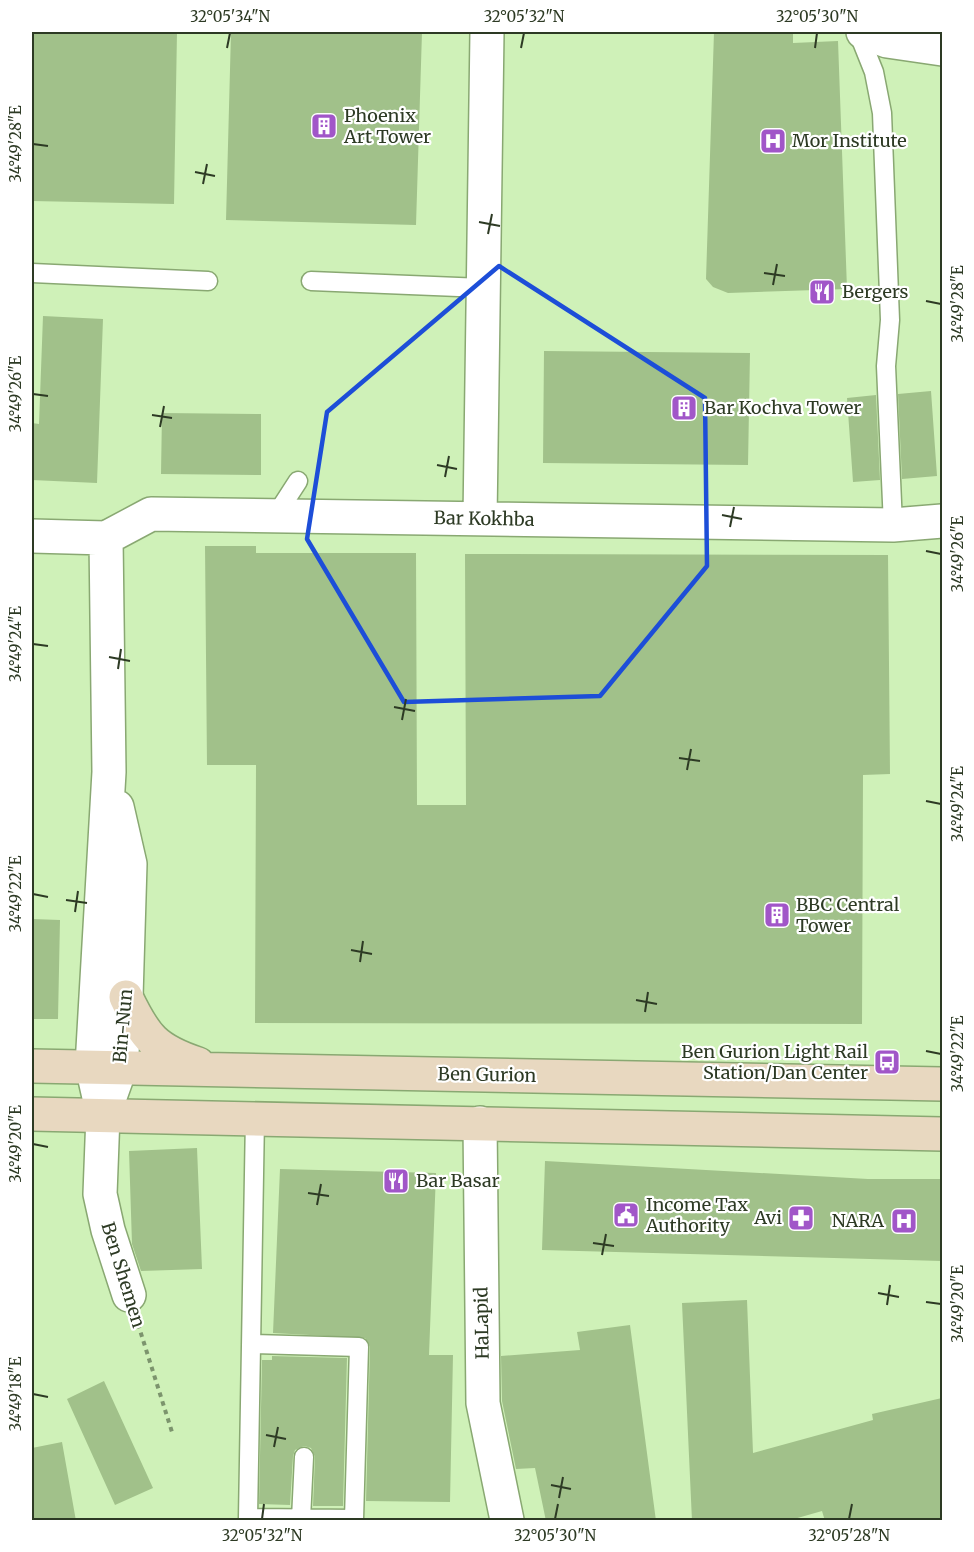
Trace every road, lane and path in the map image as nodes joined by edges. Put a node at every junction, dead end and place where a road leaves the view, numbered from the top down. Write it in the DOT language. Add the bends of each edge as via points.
graph roads {
  1 [pos="487,32"];
  2 [pos="858,32"];
  3 [pos="863,32"];
  4 [pos="942,49"];
  5 [pos="32,273"];
  6 [pos="208,281"];
  7 [pos="311,281"];
  8 [pos="483,288"];
  9 [pos="298,481"];
  10 [pos="276,515"];
  11 [pos="480,519"];
  12 [pos="942,521"];
  13 [pos="893,525"];
  14 [pos="32,536"];
  15 [pos="106,538"];
  16 [pos="109,772"];
  17 [pos="126,997"];
  18 [pos="32,1066"];
  19 [pos="106,1066"];
  20 [pos="217,1070"];
  21 [pos="942,1084"];
  22 [pos="32,1114"];
  23 [pos="103,1115"];
  24 [pos="255,1118"];
  25 [pos="480,1123"];
  26 [pos="942,1134"];
  27 [pos="129,1295"];
  28 [pos="251,1344"];
  29 [pos="172,1432"];
  30 [pos="304,1457"];
  31 [pos="301,1519"];
  32 [pos="507,1521"];
  1 -- 8 [label="street"];
  2 -- 13 [label="lane" via="874,72 882,113"];
  3 -- 4 [label="street" via="887,41"];
  5 -- 6 [label="lane"];
  7 -- 8 [label="lane"];
  8 -- 11 [label="street"];
  9 -- 10 [label="lane"];
  10 -- 11 [label="street, Bar Kokhba"];
  10 -- 15 [label="street, Bar Kokhba" via="151,513"];
  11 -- 13 [label="street, Bar Kokhba"];
  12 -- 13 [label="street, Bar Kokhba"];
  14 -- 15 [label="street"];
  15 -- 16 [label="street, Bin-Nun"];
  16 -- 17 [label="street, Bin-Nun" via="130,864"];
  16 -- 19 [label="street, Bin-Nun"];
  17 -- 19 [label="street, Bin-Nun"];
  17 -- 20 [label="main road" via="146,1035 178,1058"];
  18 -- 19 [label="main road, Ben Gurion"];
  19 -- 20 [label="main road, Ben Gurion"];
  19 -- 23 [label="street, Bin-Nun"];
  20 -- 21 [label="main road, Ben Gurion"];
  22 -- 23 [label="main road"];
  23 -- 24 [label="main road"];
  23 -- 27 [label="street, Ben Shemen" via="100,1194"];
  24 -- 25 [label="main road"];
  24 -- 28 [label="lane"];
  25 -- 26 [label="main road"];
  25 -- 32 [label="street, HaLapid" via="483,1403"];
  27 -- 29 [label="path, Ben Shemen"];
  28 -- 31 [label="lane" via="248,1518"];
  28 -- 31 [label="lane" via="359,1347 354,1519"];
  30 -- 31 [label="lane"];
}
